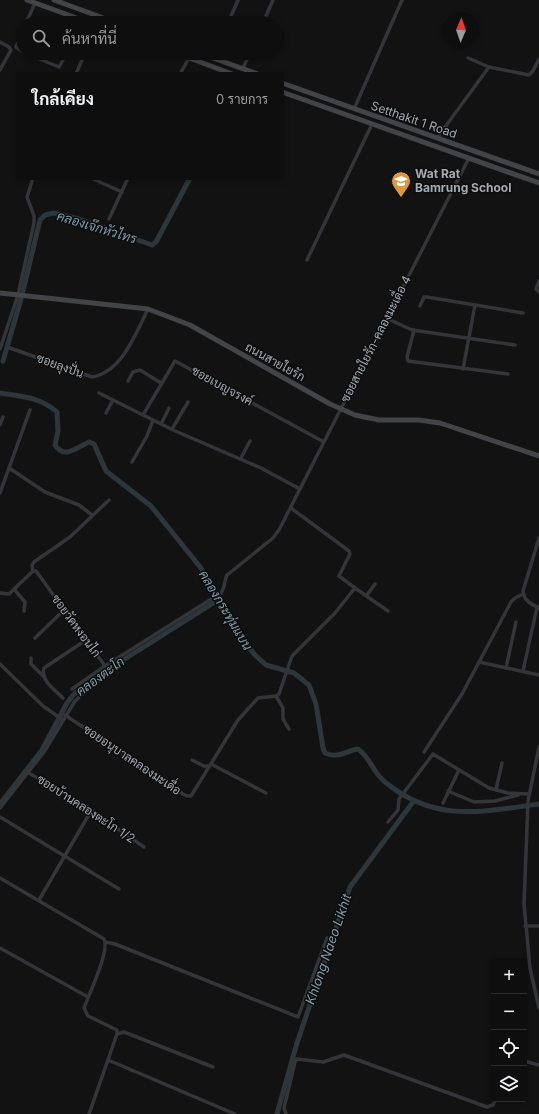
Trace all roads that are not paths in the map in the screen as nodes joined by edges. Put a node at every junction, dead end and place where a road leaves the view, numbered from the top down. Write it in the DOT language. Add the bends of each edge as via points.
graph roads {
  1 [pos="54,0"];
  2 [pos="231,0"];
  3 [pos="273,0"];
  4 [pos="402,0"];
  5 [pos="238,1"];
  6 [pos="35,2"];
  7 [pos="63,2"];
  8 [pos="29,16"];
  9 [pos="67,16"];
  10 [pos="99,16"];
  11 [pos="231,16"];
  12 [pos="266,16"];
  13 [pos="0,42"];
  14 [pos="468,58"];
  15 [pos="539,59"];
  16 [pos="42,60"];
  17 [pos="63,60"];
  18 [pos="82,60"];
  19 [pos="189,60"];
  20 [pos="195,60"];
  21 [pos="224,60"];
  22 [pos="247,60"];
  23 [pos="489,67"];
  24 [pos="243,68"];
  25 [pos="0,70"];
  26 [pos="78,72"];
  27 [pos="181,72"];
  28 [pos="227,72"];
  29 [pos="253,72"];
  30 [pos="284,84"];
  31 [pos="284,93"];
  32 [pos="354,109"];
  33 [pos="372,124"];
  34 [pos="437,138"];
  35 [pos="469,158"];
  36 [pos="529,171"];
  37 [pos="539,174"];
  38 [pos="526,178"];
  39 [pos="32,180"];
  40 [pos="95,180"];
  41 [pos="127,180"];
  42 [pos="539,183"];
  43 [pos="122,192"];
  44 [pos="109,219"];
  45 [pos="307,260"];
  46 [pos="539,281"];
  47 [pos="539,292"];
  48 [pos="0,293"];
  49 [pos="18,295"];
  50 [pos="475,305"];
  51 [pos="420,306"];
  52 [pos="148,309"];
  53 [pos="523,313"];
  54 [pos="386,318"];
  55 [pos="414,330"];
  56 [pos="468,338"];
  57 [pos="515,345"];
  58 [pos="10,348"];
  59 [pos="0,349"];
  60 [pos="463,369"];
  61 [pos="508,374"];
  62 [pos="128,381"];
  63 [pos="161,383"];
  64 [pos="99,393"];
  65 [pos="113,400"];
  66 [pos="188,402"];
  67 [pos="169,408"];
  68 [pos="341,409"];
  69 [pos="30,410"];
  70 [pos="106,413"];
  71 [pos="143,415"];
  72 [pos="2,417"];
  73 [pos="153,420"];
  74 [pos="161,424"];
  75 [pos="0,425"];
  76 [pos="172,429"];
  77 [pos="250,441"];
  78 [pos="324,442"];
  79 [pos="539,456"];
  80 [pos="241,458"];
  81 [pos="132,462"];
  82 [pos="9,468"];
  83 [pos="300,488"];
  84 [pos="0,492"];
  85 [pos="109,500"];
  86 [pos="290,508"];
  87 [pos="92,515"];
  88 [pos="539,538"];
  89 [pos="33,570"];
  90 [pos="375,584"];
  91 [pos="14,588"];
  92 [pos="355,588"];
  93 [pos="0,593"];
  94 [pos="221,593"];
  95 [pos="523,594"];
  96 [pos="367,595"];
  97 [pos="538,608"];
  98 [pos="64,610"];
  99 [pos="24,611"];
  100 [pos="388,611"];
  101 [pos="516,622"];
  102 [pos="35,638"];
  103 [pos="86,640"];
  104 [pos="31,658"];
  105 [pos="478,662"];
  106 [pos="0,664"];
  107 [pos="106,667"];
  108 [pos="506,668"];
  109 [pos="523,671"];
  110 [pos="539,675"];
  111 [pos="43,676"];
  112 [pos="72,689"];
  113 [pos="276,696"];
  114 [pos="63,698"];
  115 [pos="65,715"];
  116 [pos="62,719"];
  117 [pos="289,729"];
  118 [pos="539,747"];
  119 [pos="424,752"];
  120 [pos="192,760"];
  121 [pos="502,764"];
  122 [pos="210,765"];
  123 [pos="459,770"];
  124 [pos="27,772"];
  125 [pos="496,790"];
  126 [pos="448,791"];
  127 [pos="266,793"];
  128 [pos="519,794"];
  129 [pos="528,794"];
  130 [pos="443,803"];
  131 [pos="0,808"];
  132 [pos="91,811"];
  133 [pos="0,817"];
  134 [pos="388,822"];
  135 [pos="144,847"];
  136 [pos="63,857"];
  137 [pos="0,878"];
  138 [pos="119,889"];
  139 [pos="39,900"];
  140 [pos="525,926"];
  141 [pos="539,926"];
  142 [pos="327,938"];
  143 [pos="106,942"];
  144 [pos="0,948"];
  145 [pos="88,997"];
  146 [pos="539,1008"];
  147 [pos="117,1034"];
  148 [pos="108,1060"];
  149 [pos="527,1062"];
  150 [pos="539,1065"];
  151 [pos="213,1067"];
  152 [pos="494,1102"];
  153 [pos="89,1114"];
  154 [pos="236,1114"];
  155 [pos="286,1114"];
  1 -- 7 [label="main road"];
  2 -- 5 [label="street"];
  3 -- 12 [label="street"];
  4 -- 32 [label="street"];
  5 -- 11 [label="street"];
  6 -- 8 [label="street"];
  6 -- 9 [label="main road"];
  7 -- 10 [label="main road"];
  13 -- 25 [label="street" via="10,50"];
  14 -- 23 [label="street"];
  15 -- 23 [label="street" via="529,75"];
  16 -- 17 [label="street" via="59,68"];
  18 -- 26 [label="street"];
  19 -- 27 [label="street"];
  20 -- 28 [label="main road"];
  21 -- 24 [label="main road"];
  22 -- 24 [label="street"];
  23 -- 34 [label="street"];
  24 -- 29 [label="main road"];
  30 -- 32 [label="main road, Setthakit 1 Road"];
  31 -- 33 [label="main road, Setthakit 1 Road"];
  32 -- 34 [label="main road, Setthakit 1 Road"];
  33 -- 35 [label="main road, Setthakit 1 Road"];
  33 -- 45 [label="street"];
  34 -- 36 [label="main road, Setthakit 1 Road"];
  35 -- 38 [label="main road, Setthakit 1 Road"];
  35 -- 54 [label="street, ซอยสายใยรัก-คลองมะเดื่อ 4"];
  36 -- 37 [label="main road, Setthakit 1 Road"];
  36 -- 38 [label="main road"];
  38 -- 42 [label="main road, Setthakit 1 Road"];
  39 -- 49 [label="street" via="27,197 34,223"];
  40 -- 43 [label="street"];
  41 -- 43 [label="street"];
  43 -- 44 [label="street"];
  46 -- 47 [label="street" via="536,289"];
  48 -- 49 [label="main road, ถนนสายใยรัก"];
  49 -- 52 [label="main road, ถนนสายใยรัก"];
  49 -- 59 [label="street"];
  50 -- 51 [label="street" via="424,297"];
  50 -- 53 [label="street"];
  50 -- 56 [label="street"];
  52 -- 58 [label="street, ซอยลุงปั่น" via="120,360 99,376 92,377"];
  52 -- 68 [label="main road, ถนนสายใยรัก" via="190,325"];
  54 -- 55 [label="street"];
  54 -- 68 [label="street, ซอยสายใยรัก-คลองมะเดื่อ 4"];
  55 -- 56 [label="street"];
  55 -- 60 [label="street" via="408,361"];
  56 -- 57 [label="street"];
  56 -- 60 [label="street"];
  60 -- 61 [label="street"];
  62 -- 63 [label="street" via="133,372 140,370"];
  63 -- 71 [label="street, ซอยเบญจรงค์"];
  63 -- 78 [label="street, ซอยเบญจรงค์" via="176,361"];
  64 -- 65 [label="street"];
  65 -- 70 [label="street"];
  65 -- 71 [label="street"];
  66 -- 76 [label="street"];
  67 -- 74 [label="street"];
  68 -- 78 [label="street, ซอยสายใยรัก-คลองมะเดื่อ 4"];
  68 -- 79 [label="main road, ถนนสายใยรัก" via="366,418 440,423"];
  69 -- 82 [label="street"];
  71 -- 73 [label="street"];
  72 -- 75 [label="street"];
  73 -- 74 [label="street"];
  73 -- 81 [label="street"];
  74 -- 76 [label="street"];
  76 -- 80 [label="street"];
  77 -- 80 [label="street"];
  78 -- 83 [label="street, ซอยสายใยรัก-คลองมะเดื่อ 4"];
  80 -- 83 [label="street"];
  82 -- 84 [label="street"];
  82 -- 87 [label="street" via="45,492 79,505"];
  83 -- 86 [label="street, ซอยสายใยรัก-คลองมะเดื่อ 4"];
  85 -- 87 [label="street"];
  86 -- 92 [label="street" via="350,550 339,576"];
  86 -- 94 [label="street, ซอยสายใยรัก-คลองมะเดื่อ 4" via="273,538 227,575"];
  87 -- 89 [label="street" via="70,538 34,562"];
  88 -- 95 [label="street"];
  89 -- 91 [label="street"];
  89 -- 98 [label="street, ซอยวัดหงอนไก่"];
  90 -- 96 [label="street"];
  91 -- 93 [label="street" via="8,595"];
  91 -- 99 [label="street" via="25,602"];
  92 -- 96 [label="street"];
  92 -- 113 [label="street" via="335,613 298,649 288,663 280,691"];
  94 -- 107 [label="street, ซอยวัดหงอนไก่"];
  95 -- 97 [label="street" via="528,602"];
  95 -- 105 [label="street" via="512,602"];
  96 -- 100 [label="street"];
  97 -- 109 [label="street"];
  98 -- 102 [label="street"];
  98 -- 103 [label="street, ซอยวัดหงอนไก่"];
  101 -- 108 [label="street"];
  103 -- 107 [label="street, ซอยวัดหงอนไก่"];
  103 -- 111 [label="street" via="44,668"];
  104 -- 111 [label="street" via="31,664"];
  105 -- 108 [label="street"];
  105 -- 119 [label="street" via="462,694"];
  106 -- 116 [label="street"];
  107 -- 112 [label="street"];
  107 -- 115 [label="street" via="110,671 109,674 75,701"];
  108 -- 109 [label="street"];
  109 -- 110 [label="street"];
  111 -- 114 [label="street"];
  113 -- 117 [label="street" via="283,708 283,719"];
  113 -- 122 [label="street, ซอยอนุบาลคลองมะเดื่อ" via="258,698 252,703 238,720"];
  115 -- 116 [label="street"];
  115 -- 122 [label="street, ซอยอนุบาลคลองมะเดื่อ" via="187,796 193,794"];
  116 -- 124 [label="street" via="44,752"];
  118 -- 129 [label="street"];
  120 -- 122 [label="street" via="204,766"];
  121 -- 125 [label="street"];
  122 -- 127 [label="street"];
  123 -- 125 [label="street"];
  123 -- 126 [label="street"];
  123 -- 134 [label="street" via="433,754 399,799 398,810"];
  124 -- 131 [label="street"];
  124 -- 132 [label="street, ซอยบ้านคลองตะโก 1/2"];
  125 -- 128 [label="street"];
  126 -- 128 [label="street" via="474,802 509,798"];
  126 -- 130 [label="street"];
  128 -- 129 [label="street"];
  129 -- 140 [label="street"];
  132 -- 135 [label="street, ซอยบ้านคลองตะโก 1/2"];
  132 -- 136 [label="street"];
  133 -- 136 [label="street"];
  136 -- 138 [label="street"];
  136 -- 139 [label="street"];
  137 -- 139 [label="street"];
  139 -- 143 [label="street"];
  140 -- 141 [label="street"];
  140 -- 146 [label="street" via="530,968"];
  142 -- 143 [label="street" via="298,1017"];
  143 -- 145 [label="street"];
  144 -- 145 [label="street"];
  145 -- 147 [label="street" via="84,1008 88,1016 117,1030"];
  147 -- 148 [label="street"];
  147 -- 151 [label="street" via="124,1032"];
  148 -- 153 [label="street"];
  148 -- 154 [label="street"];
  149 -- 150 [label="street"];
  152 -- 155 [label="street" via="487,1107 344,1055 323,1062 297,1059 284,1108"];
}
